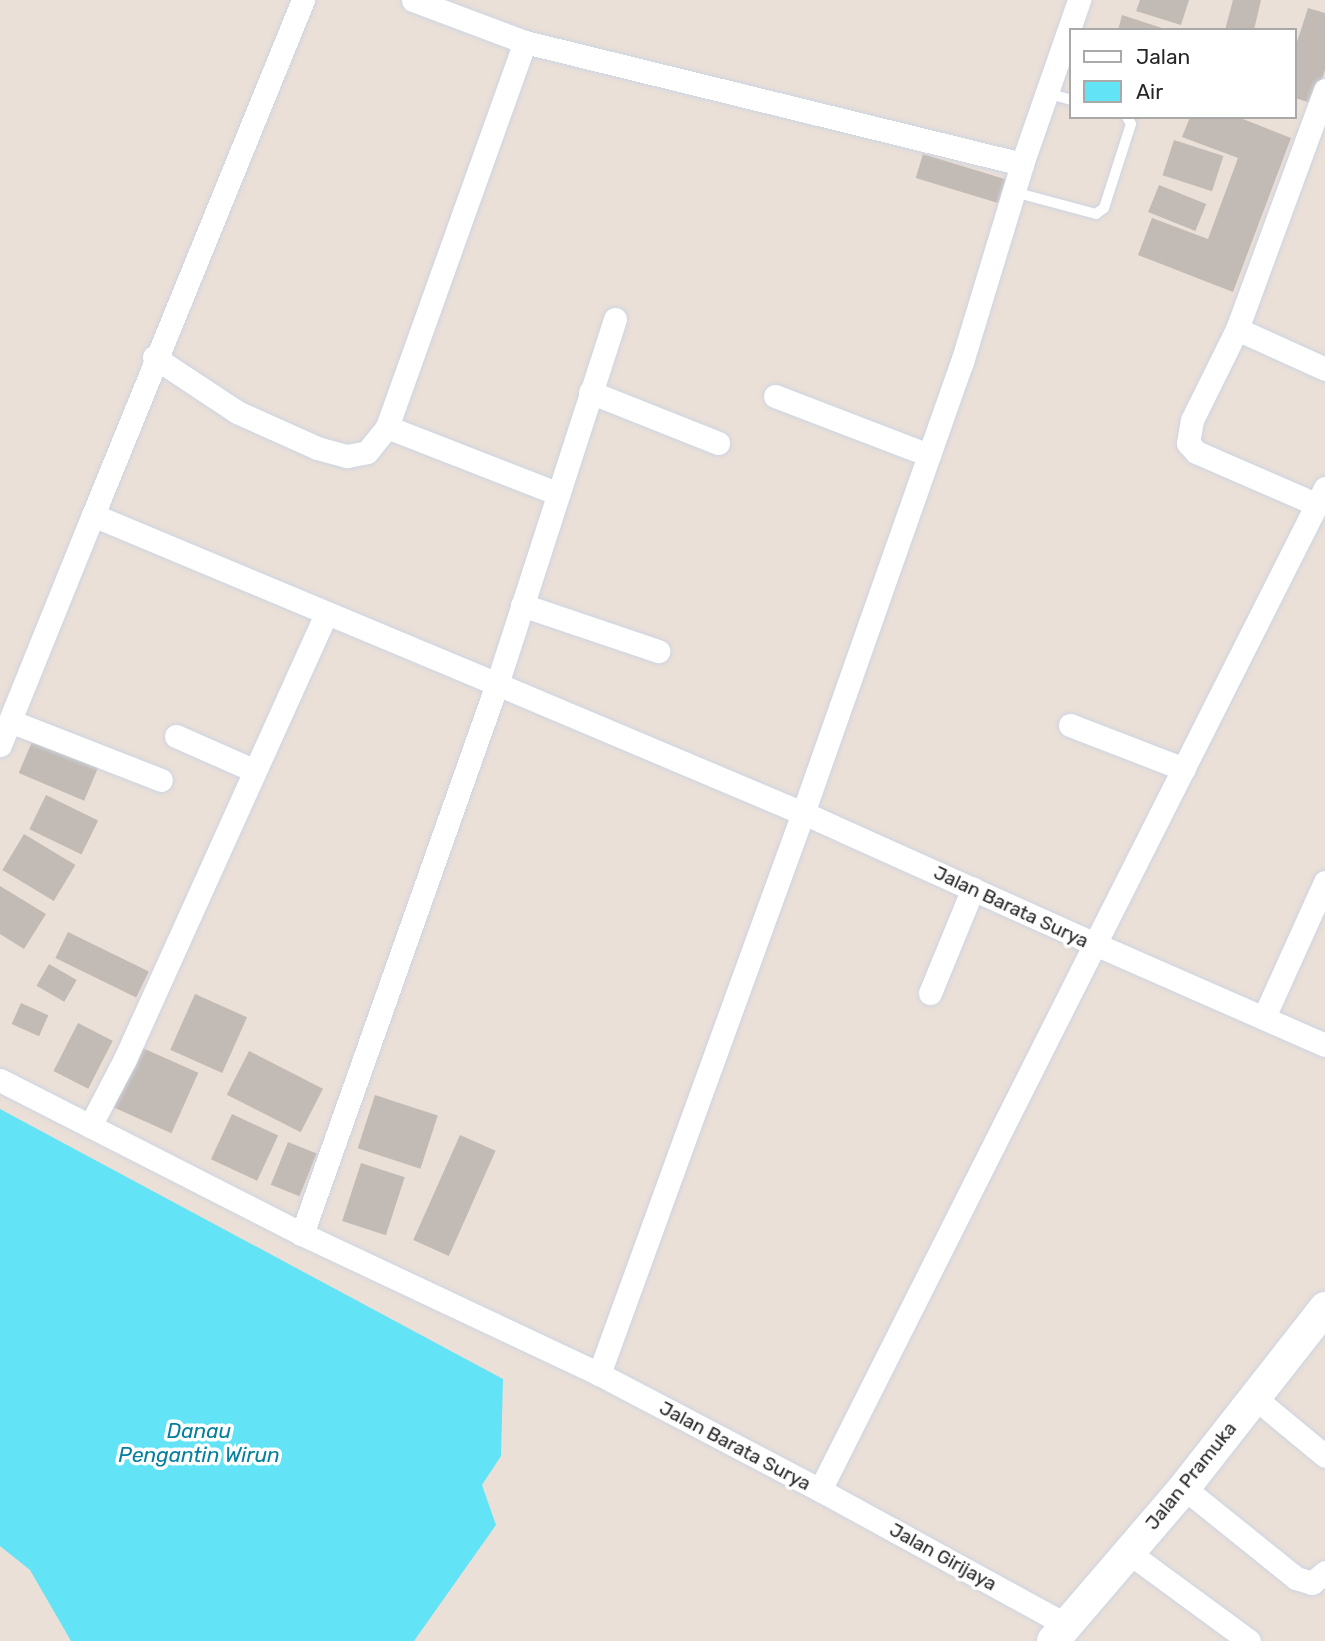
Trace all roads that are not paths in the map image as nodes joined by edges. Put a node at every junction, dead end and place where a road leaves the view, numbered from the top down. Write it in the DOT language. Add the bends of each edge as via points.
graph roads {
  1 [pos="303,0"];
  2 [pos="413,0"];
  3 [pos="1079,0"];
  4 [pos="525,42"];
  5 [pos="1325,90"];
  6 [pos="1047,93"];
  7 [pos="1070,100"];
  8 [pos="1128,119"];
  9 [pos="1022,164"];
  10 [pos="1014,192"];
  11 [pos="615,319"];
  12 [pos="1237,329"];
  13 [pos="154,357"];
  14 [pos="1325,369"];
  15 [pos="590,392"];
  16 [pos="775,396"];
  17 [pos="387,428"];
  18 [pos="718,443"];
  19 [pos="929,455"];
  20 [pos="556,493"];
  21 [pos="1321,496"];
  22 [pos="93,515"];
  23 [pos="522,605"];
  24 [pos="326,614"];
  25 [pos="658,651"];
  26 [pos="496,684"];
  27 [pos="10,721"];
  28 [pos="1070,725"];
  29 [pos="176,736"];
  30 [pos="0,745"];
  31 [pos="1184,769"];
  32 [pos="255,771"];
  33 [pos="161,780"];
  34 [pos="803,813"];
  35 [pos="1325,882"];
  36 [pos="973,888"];
  37 [pos="1095,944"];
  38 [pos="930,993"];
  39 [pos="1264,1017"];
  40 [pos="1325,1045"];
  41 [pos="0,1080"];
  42 [pos="90,1126"];
  43 [pos="302,1234"];
  44 [pos="1325,1308"];
  45 [pos="599,1374"];
  46 [pos="1255,1398"];
  47 [pos="1325,1456"];
  48 [pos="1184,1488"];
  49 [pos="820,1490"];
  50 [pos="1128,1552"];
  51 [pos="1325,1572"];
  52 [pos="1059,1632"];
  53 [pos="1249,1641"];
  1 -- 13 [label="street"];
  2 -- 4 [label="street"];
  3 -- 6 [label="street"];
  4 -- 9 [label="street"];
  4 -- 17 [label="street"];
  5 -- 12 [label="street"];
  6 -- 7 [label="lane"];
  6 -- 9 [label="street"];
  8 -- 10 [label="lane" via="1131,124 1104,208 1096,214"];
  9 -- 10 [label="street"];
  10 -- 19 [label="street"];
  11 -- 15 [label="street"];
  12 -- 14 [label="street"];
  12 -- 21 [label="street" via="1192,420 1188,443 1196,452"];
  13 -- 17 [label="street" via="237,412 317,448 347,456 367,452"];
  13 -- 22 [label="street"];
  15 -- 18 [label="street"];
  15 -- 20 [label="street"];
  16 -- 19 [label="street"];
  17 -- 20 [label="street"];
  19 -- 34 [label="street"];
  20 -- 23 [label="street"];
  21 -- 31 [label="street"];
  22 -- 24 [label="street, Jalan Barata Surya"];
  22 -- 27 [label="street"];
  23 -- 25 [label="street"];
  23 -- 26 [label="street"];
  24 -- 26 [label="street, Jalan Barata Surya"];
  24 -- 32 [label="street"];
  26 -- 34 [label="street, Jalan Barata Surya"];
  26 -- 43 [label="street"];
  27 -- 30 [label="street"];
  27 -- 33 [label="street"];
  28 -- 31 [label="street"];
  29 -- 32 [label="street"];
  31 -- 37 [label="street"];
  32 -- 42 [label="street"];
  34 -- 36 [label="street, Jalan Barata Surya"];
  34 -- 45 [label="street"];
  35 -- 39 [label="street"];
  36 -- 37 [label="street, Jalan Barata Surya"];
  36 -- 38 [label="street"];
  37 -- 39 [label="street"];
  37 -- 49 [label="street, Jalan Barata Surya"];
  39 -- 40 [label="street"];
  41 -- 42 [label="street, Jalan Barata Surya"];
  42 -- 43 [label="street, Jalan Barata Surya"];
  43 -- 45 [label="street, Jalan Barata Surya"];
  44 -- 46 [label="main road, Jalan Pramuka"];
  45 -- 49 [label="street, Jalan Barata Surya"];
  46 -- 47 [label="street"];
  46 -- 48 [label="main road, Jalan Pramuka"];
  48 -- 50 [label="main road, Jalan Pramuka"];
  48 -- 51 [label="street" via="1296,1578 1311,1583"];
  49 -- 52 [label="street, Jalan Girijaya"];
  50 -- 52 [label="main road, Jalan Pramuka"];
  50 -- 53 [label="street"];
}
